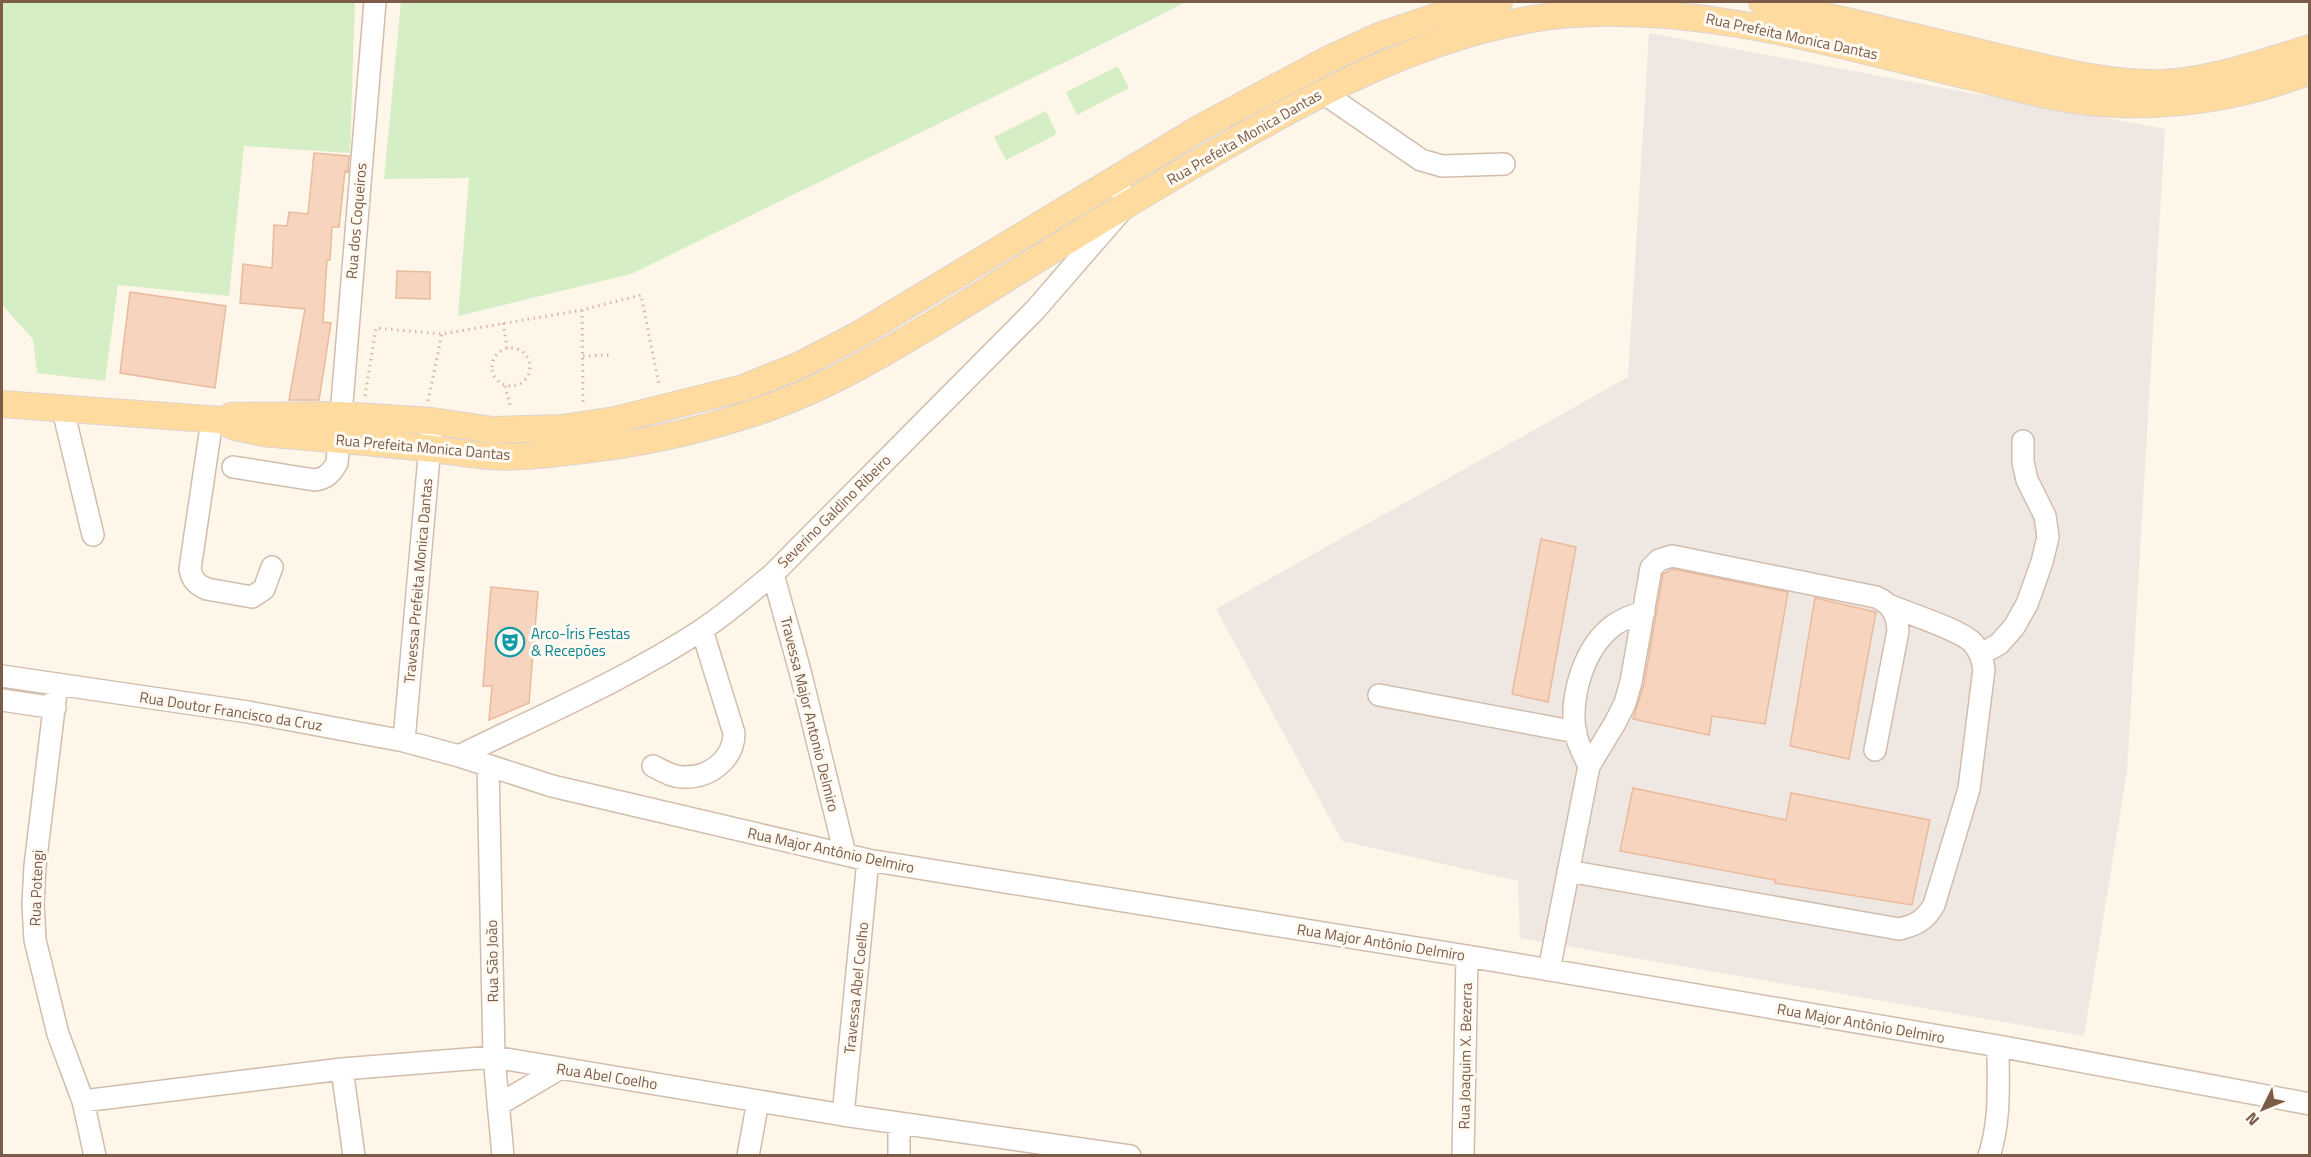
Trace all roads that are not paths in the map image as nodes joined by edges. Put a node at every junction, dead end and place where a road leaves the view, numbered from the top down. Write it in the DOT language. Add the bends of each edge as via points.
graph roads {
  1 [pos="1499,2"];
  2 [pos="1762,2"];
  3 [pos="375,4"];
  4 [pos="2310,48"];
  5 [pos="2310,70"];
  6 [pos="1322,92"];
  7 [pos="1504,164"];
  8 [pos="1114,180"];
  9 [pos="1128,203"];
  10 [pos="2,404"];
  11 [pos="63,410"];
  12 [pos="429,415"];
  13 [pos="216,420"];
  14 [pos="339,427"];
  15 [pos="2023,441"];
  16 [pos="429,448"];
  17 [pos="233,468"];
  18 [pos="93,535"];
  19 [pos="272,567"];
  20 [pos="772,574"];
  21 [pos="1891,606"];
  22 [pos="1644,612"];
  23 [pos="702,630"];
  24 [pos="1981,654"];
  25 [pos="2,676"];
  26 [pos="57,684"];
  27 [pos="1379,695"];
  28 [pos="2,700"];
  29 [pos="55,708"];
  30 [pos="1576,732"];
  31 [pos="404,741"];
  32 [pos="1875,750"];
  33 [pos="459,756"];
  34 [pos="488,766"];
  35 [pos="653,766"];
  36 [pos="1589,766"];
  37 [pos="845,854"];
  38 [pos="868,860"];
  39 [pos="1568,871"];
  40 [pos="1467,956"];
  41 [pos="1550,970"];
  42 [pos="1998,1046"];
  43 [pos="494,1057"];
  44 [pos="342,1069"];
  45 [pos="559,1069"];
  46 [pos="82,1101"];
  47 [pos="758,1101"];
  48 [pos="2310,1104"];
  49 [pos="498,1105"];
  50 [pos="843,1115"];
  51 [pos="899,1123"];
  52 [pos="92,1155"];
  53 [pos="354,1155"];
  54 [pos="503,1155"];
  55 [pos="748,1155"];
  56 [pos="899,1155"];
  57 [pos="1119,1155"];
  58 [pos="1463,1155"];
  59 [pos="1989,1155"];
  1 -- 8 [label="main road, Rua Prefeita Monica Dantas" via="1428,19 1327,60"];
  2 -- 4 [label="main road, Rua Prefeita Monica Dantas" via="2041,67 2137,83 2202,78"];
  3 -- 14 [label="street, Rua dos Coqueiros"];
  5 -- 6 [label="main road, Rua Prefeita Monica Dantas" via="2236,94 2113,104 2028,91 1752,25 1686,14 1626,10 1551,16 1474,33 1414,51"];
  6 -- 7 [label="street" via="1432,165"];
  6 -- 9 [label="main road, Rua Prefeita Monica Dantas"];
  8 -- 9 [label="street"];
  8 -- 12 [label="main road, Rua Prefeita Monica Dantas" via="858,335 798,366 743,388 615,420 562,428 493,429"];
  9 -- 16 [label="main road, Rua Prefeita Monica Dantas" via="870,361 804,394 750,414 610,448 492,456"];
  9 -- 20 [label="street, Severino Galdino Ribeiro" via="1035,310"];
  10 -- 11 [label="main road, Rua Prefeita Monica Dantas"];
  11 -- 13 [label="main road, Rua Prefeita Monica Dantas"];
  11 -- 18 [label="street"];
  12 -- 14 [label="main road, Rua Prefeita Monica Dantas"];
  12 -- 16 [label="street, Travessa Prefeita Monica Dantas"];
  13 -- 14 [label="main road, Rua Prefeita Monica Dantas" via="238,415"];
  13 -- 19 [label="street" via="190,569 192,576 201,587 252,597 264,589"];
  14 -- 16 [label="main road, Rua Prefeita Monica Dantas"];
  14 -- 17 [label="street, Rua dos Coqueiros" via="337,463 325,478 315,480"];
  15 -- 24 [label="street" via="2027,480 2045,516 2048,537 2027,604 2014,627 1999,644"];
  16 -- 31 [label="street, Travessa Prefeita Monica Dantas"];
  20 -- 23 [label="street, Severino Galdino Ribeiro"];
  20 -- 37 [label="street, Travessa Major Antonio Delmiro"];
  21 -- 22 [label="street" via="1876,597 1672,556 1651,568"];
  21 -- 24 [label="street" via="1972,641"];
  21 -- 32 [label="street" via="1898,631"];
  22 -- 30 [label="street" via="1613,626 1589,655 1576,692"];
  22 -- 36 [label="street" via="1625,703"];
  23 -- 33 [label="street, Severino Galdino Ribeiro" via="623,675"];
  23 -- 35 [label="street" via="734,743 722,763 699,775 669,775"];
  24 -- 39 [label="street" via="1984,669 1969,789 1934,905 1927,918 1915,926 1899,929"];
  25 -- 26 [label="street, Rua Doutor Francisco da Cruz"];
  26 -- 29 [label="street, Rua Potengi"];
  26 -- 31 [label="street, Rua Doutor Francisco da Cruz" via="248,712"];
  27 -- 30 [label="street"];
  28 -- 29 [label="street"];
  29 -- 46 [label="street, Rua Potengi" via="35,866 35,940 58,1034"];
  30 -- 36 [label="street"];
  31 -- 33 [label="street, Rua Doutor Francisco da Cruz"];
  33 -- 34 [label="street, Rua Major Antônio Delmiro"];
  34 -- 37 [label="street, Rua Major Antônio Delmiro" via="552,786"];
  34 -- 43 [label="street, Rua São João"];
  36 -- 39 [label="street"];
  37 -- 38 [label="street, Rua Major Antônio Delmiro"];
  38 -- 40 [label="street, Rua Major Antônio Delmiro"];
  38 -- 50 [label="street, Travessa Abel Coelho"];
  39 -- 41 [label="street"];
  40 -- 41 [label="street, Rua Major Antônio Delmiro"];
  40 -- 58 [label="street, Rua Joaquim X. Bezerra"];
  41 -- 42 [label="street, Rua Major Antônio Delmiro"];
  42 -- 48 [label="street, Rua Major Antônio Delmiro"];
  42 -- 59 [label="street" via="1997,1117"];
  43 -- 44 [label="street, Rua Abel Coelho"];
  43 -- 45 [label="street, Rua Abel Coelho"];
  43 -- 49 [label="street, Rua São João"];
  44 -- 46 [label="street, Rua Abel Coelho"];
  44 -- 53 [label="street"];
  45 -- 47 [label="street, Rua Abel Coelho"];
  45 -- 49 [label="street"];
  46 -- 52 [label="street, Rua Potengi"];
  47 -- 50 [label="street, Rua Abel Coelho"];
  47 -- 55 [label="street"];
  49 -- 54 [label="street, Rua São João"];
  50 -- 51 [label="street, Rua Abel Coelho"];
  51 -- 56 [label="street"];
  51 -- 57 [label="street, Rua Abel Coelho"];
}
